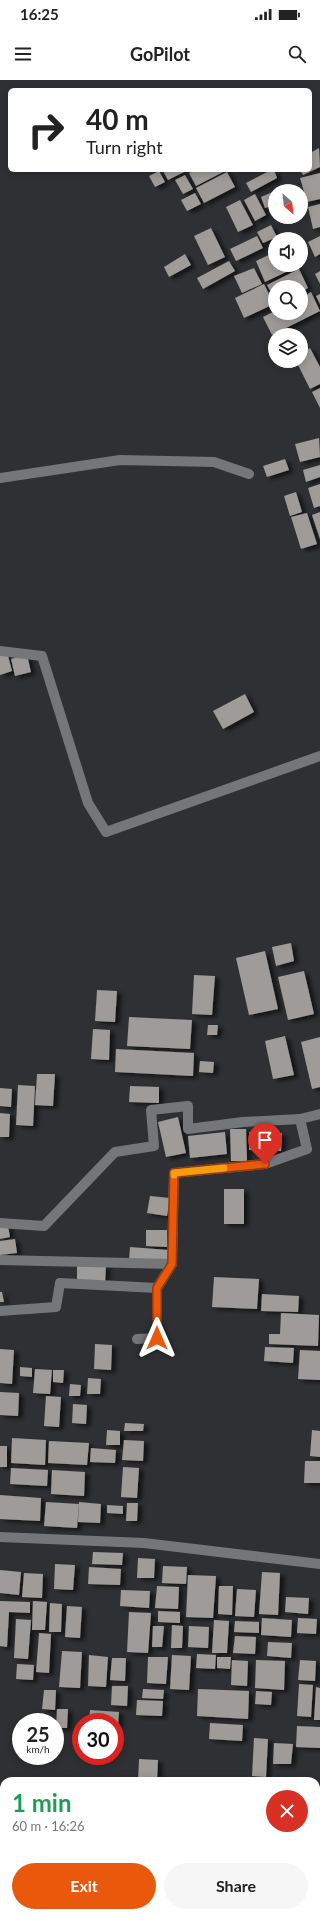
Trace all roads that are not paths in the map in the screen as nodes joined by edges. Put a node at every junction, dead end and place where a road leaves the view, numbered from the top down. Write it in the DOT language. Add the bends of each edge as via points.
graph roads {
  1 [pos="249,474"];
  2 [pos="0,478"];
  3 [pos="0,650"];
  4 [pos="320,756"];
  5 [pos="320,1114"];
  6 [pos="300,1119"];
  7 [pos="0,1223"];
  8 [pos="0,1260"];
  9 [pos="172,1264"];
  10 [pos="157,1288"];
  11 [pos="0,1311"];
  12 [pos="137,1339"];
  13 [pos="0,1537"];
  14 [pos="320,1564"];
  1 -- 2 [label="street" via="214,462 120,460"];
  3 -- 4 [label="street" via="42,656 88,803 106,832"];
  5 -- 6 [label="street"];
  6 -- 7 [label="street" via="243,1122 188,1130 188,1106 151,1110 154,1146 115,1152 44,1226"];
  6 -- 9 [label="street" via="307,1148 265,1164 174,1173"];
  8 -- 9 [label="street"];
  9 -- 10 [label="street"];
  10 -- 11 [label="street" via="60,1283 56,1307"];
  10 -- 12 [label="street" via="157,1338"];
  13 -- 14 [label="street" via="144,1543"];
}
